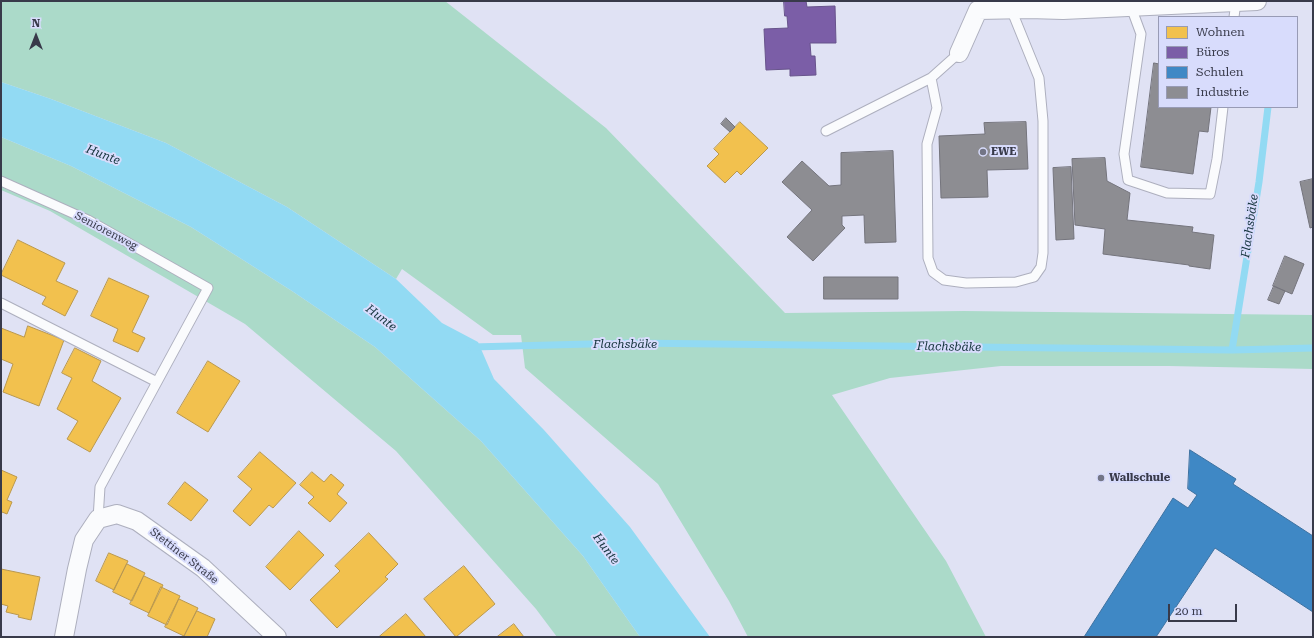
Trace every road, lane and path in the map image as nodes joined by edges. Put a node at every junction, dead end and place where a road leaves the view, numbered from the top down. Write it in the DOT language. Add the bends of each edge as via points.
graph roads {
  1 [pos="1257,1"];
  2 [pos="974,6"];
  3 [pos="1131,7"];
  4 [pos="1011,9"];
  5 [pos="1235,10"];
  6 [pos="959,53"];
  7 [pos="931,78"];
  8 [pos="1223,108"];
  9 [pos="826,131"];
  10 [pos="1,181"];
  11 [pos="1,303"];
  12 [pos="157,382"];
  13 [pos="98,519"];
  14 [pos="64,637"];
  15 [pos="277,637"];
  1 -- 5 [label="street"];
  2 -- 4 [label="street"];
  2 -- 6 [label="street"];
  3 -- 4 [label="street"];
  3 -- 5 [label="street"];
  3 -- 8 [label="lane" via="1141,34 1124,154 1128,180 1167,193 1210,194"];
  4 -- 7 [label="lane" via="1039,78 1042,121 1042,253 1041,267 1034,278 1016,282 966,283 944,280 933,272 928,258 928,144 938,108"];
  6 -- 7 [label="lane"];
  7 -- 9 [label="lane"];
  10 -- 12 [label="lane, Seniorenweg" via="88,220 208,288"];
  11 -- 12 [label="lane"];
  12 -- 13 [label="lane" via="100,487"];
  13 -- 14 [label="street" via="84,540"];
  13 -- 15 [label="street, Stettiner Straße" via="117,514 137,521 203,568"];
}
